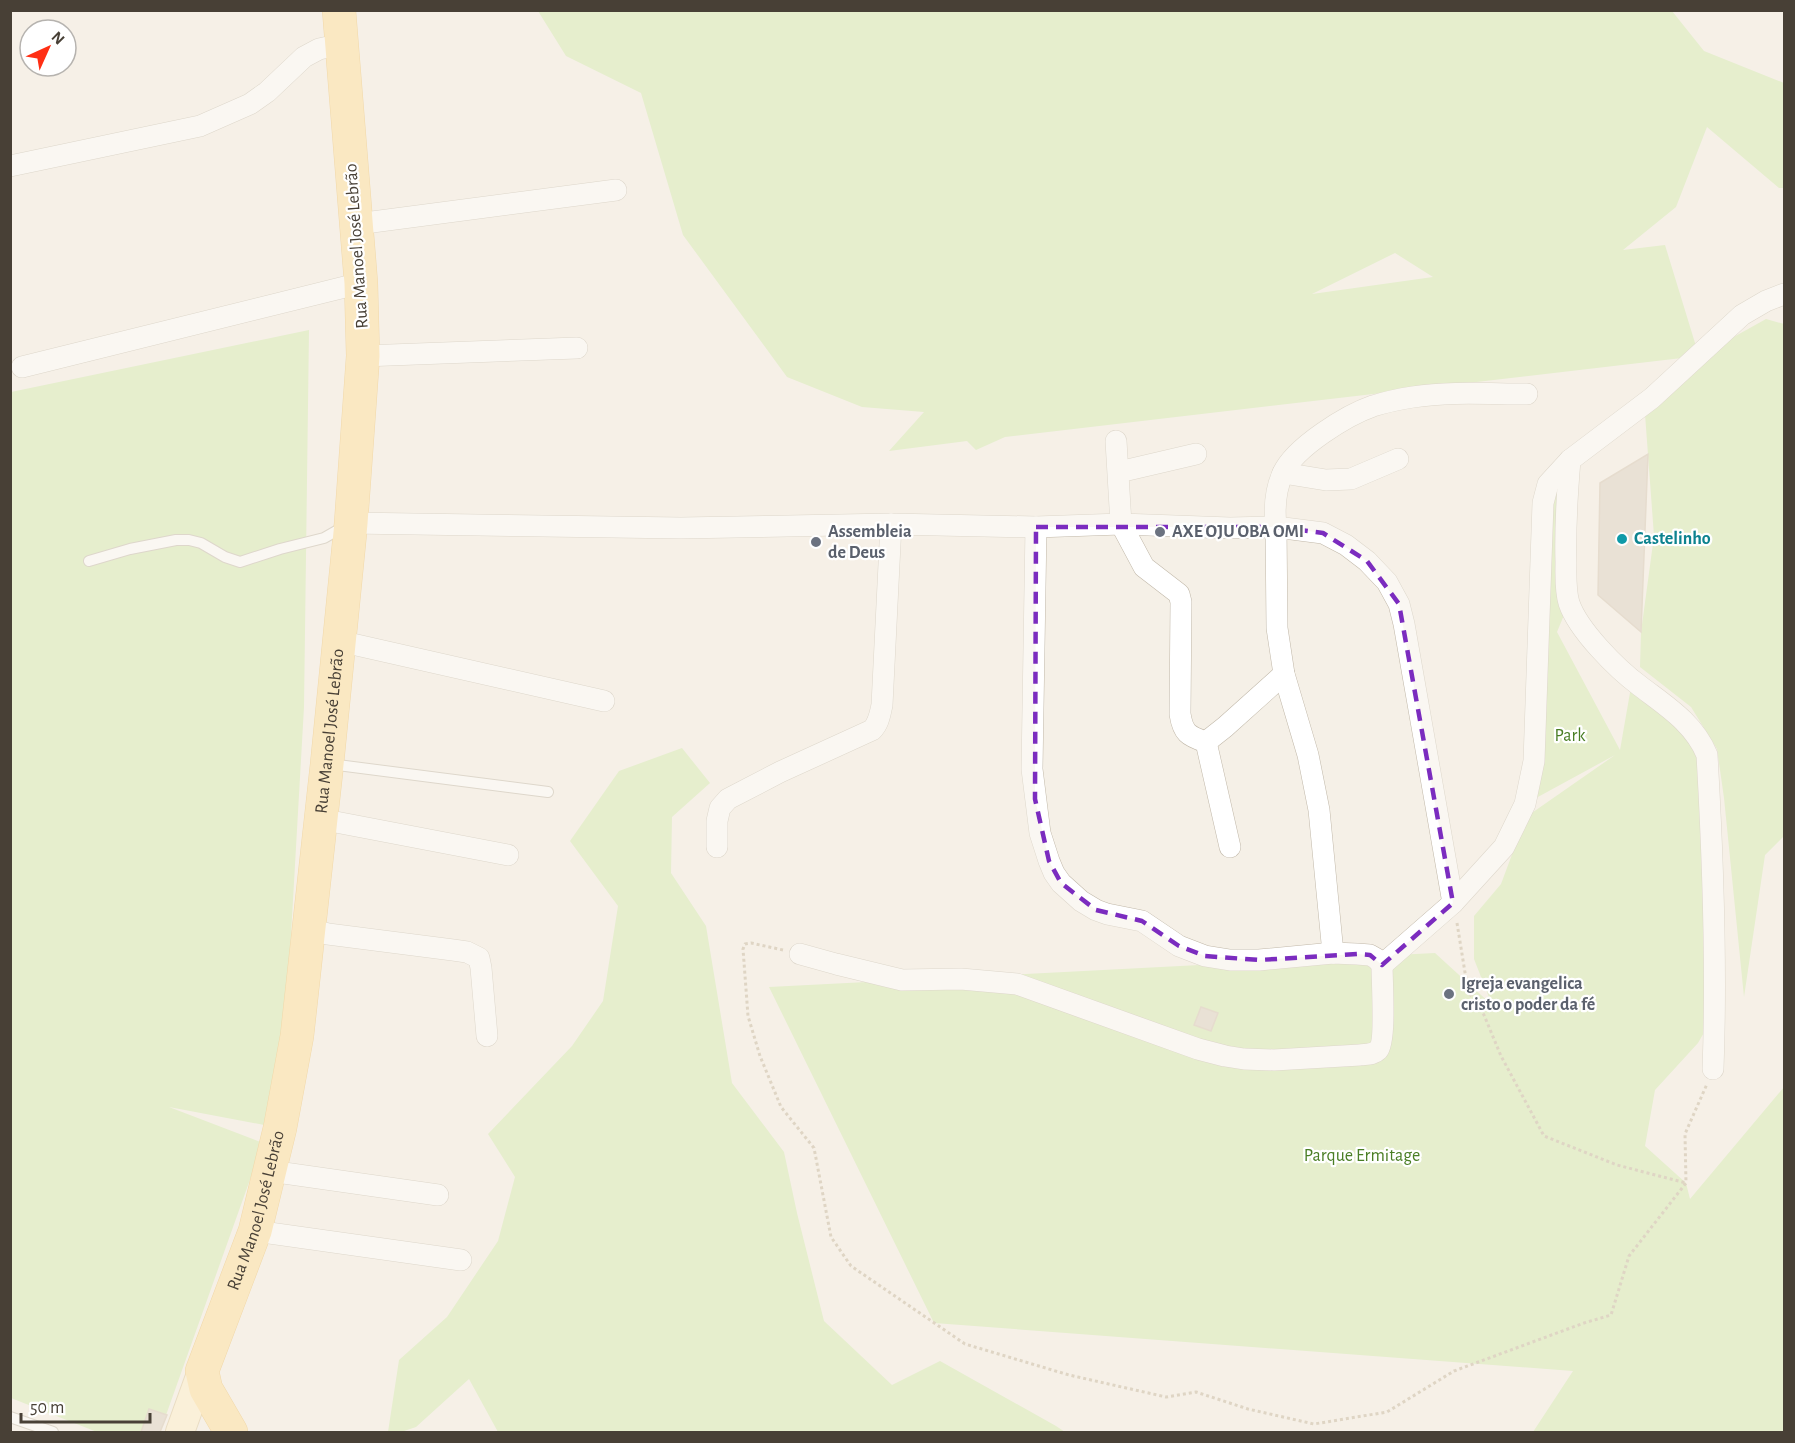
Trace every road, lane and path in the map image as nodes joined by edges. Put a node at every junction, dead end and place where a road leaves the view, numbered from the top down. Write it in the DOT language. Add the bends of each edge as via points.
graph roads {
  1 [pos="339,10"];
  2 [pos="342,44"];
  3 [pos="10,166"];
  4 [pos="616,190"];
  5 [pos="357,224"];
  6 [pos="361,283"];
  7 [pos="1785,294"];
  8 [pos="577,348"];
  9 [pos="363,356"];
  10 [pos="22,367"];
  11 [pos="1527,394"];
  12 [pos="1116,441"];
  13 [pos="1196,454"];
  14 [pos="1398,459"];
  15 [pos="1570,460"];
  16 [pos="1119,472"];
  17 [pos="1282,473"];
  18 [pos="351,523"];
  19 [pos="891,524"];
  20 [pos="1121,524"];
  21 [pos="1036,527"];
  22 [pos="1276,527"];
  23 [pos="88,561"];
  24 [pos="339,641"];
  25 [pos="1284,674"];
  26 [pos="604,701"];
  27 [pos="1206,742"];
  28 [pos="327,764"];
  29 [pos="548,792"];
  30 [pos="320,819"];
  31 [pos="717,847"];
  32 [pos="1230,847"];
  33 [pos="508,855"];
  34 [pos="1453,903"];
  35 [pos="309,929"];
  36 [pos="1333,953"];
  37 [pos="800,954"];
  38 [pos="1382,965"];
  39 [pos="487,1036"];
  40 [pos="1713,1069"];
  41 [pos="270,1171"];
  42 [pos="1686,1184"];
  43 [pos="438,1195"];
  44 [pos="255,1231"];
  45 [pos="461,1260"];
  46 [pos="202,1371"];
  47 [pos="10,1417"];
  48 [pos="22,1427"];
  49 [pos="53,1432"];
  50 [pos="180,1432"];
  51 [pos="231,1432"];
  1 -- 2 [label="main road, Rua Manoel José Lebrão"];
  2 -- 3 [label="street" via="304,57 250,104 200,126"];
  2 -- 5 [label="main road, Rua Manoel José Lebrão"];
  4 -- 5 [label="street"];
  5 -- 6 [label="main road, Rua Manoel José Lebrão"];
  6 -- 9 [label="main road, Rua Manoel José Lebrão"];
  6 -- 10 [label="street"];
  7 -- 15 [label="street" via="1742,315 1661,390"];
  8 -- 9 [label="street"];
  9 -- 18 [label="main road, Rua Manoel José Lebrão"];
  11 -- 17 [label="street" via="1414,397 1373,406 1321,435 1291,460"];
  12 -- 16 [label="street"];
  13 -- 16 [label="street"];
  14 -- 17 [label="street" via="1351,479 1326,480"];
  15 -- 34 [label="street" via="1548,484 1543,503 1534,761 1525,804 1504,847"];
  15 -- 40 [label="street" via="1565,512 1569,603 1578,621 1625,675 1694,731 1707,755 1712,854"];
  16 -- 20 [label="street"];
  17 -- 22 [label="street" via="1275,500"];
  18 -- 19 [label="street" via="681,528"];
  18 -- 23 [label="lane" via="324,538 240,562 189,540 163,542"];
  18 -- 24 [label="main road, Rua Manoel José Lebrão"];
  19 -- 21 [label="street"];
  19 -- 31 [label="street" via="882,705 875,727 728,799 720,808"];
  20 -- 21 [label="street"];
  20 -- 22 [label="street"];
  20 -- 27 [label="street" via="1144,567 1179,594 1182,726 1194,738"];
  21 -- 36 [label="street" via="1032,769 1040,833 1054,873 1081,901 1096,910 1142,921 1179,946 1205,956 1259,960"];
  22 -- 25 [label="street" via="1277,628"];
  22 -- 34 [label="street" via="1323,533 1346,545 1387,582 1399,604"];
  24 -- 26 [label="street"];
  24 -- 28 [label="main road, Rua Manoel José Lebrão"];
  25 -- 27 [label="street"];
  25 -- 36 [label="street" via="1308,755 1319,810"];
  27 -- 32 [label="street"];
  28 -- 29 [label="lane"];
  28 -- 30 [label="main road, Rua Manoel José Lebrão"];
  30 -- 33 [label="street"];
  30 -- 35 [label="main road, Rua Manoel José Lebrão"];
  34 -- 38 [label="street"];
  34 -- 42 [label="path" via="1468,991 1484,1015 1544,1136 1617,1165"];
  35 -- 39 [label="street" via="453,950 479,958"];
  35 -- 41 [label="main road, Rua Manoel José Lebrão" via="297,1036"];
  36 -- 38 [label="street" via="1370,955"];
  37 -- 38 [label="street" via="902,980 961,979 1017,984 1198,1049 1225,1056 1274,1060 1360,1055 1379,1049 1383,1030"];
  37 -- 42 [label="path" via="744,944 748,1016 781,1107 813,1148 831,1237 851,1266 965,1344 1069,1375 1166,1397 1196,1392 1314,1424 1387,1412 1454,1371 1611,1315 1629,1256"];
  40 -- 42 [label="path" via="1685,1134"];
  41 -- 43 [label="street"];
  41 -- 44 [label="main road, Rua Manoel José Lebrão"];
  44 -- 45 [label="street"];
  44 -- 46 [label="main road, Rua Manoel José Lebrão"];
  46 -- 50 [label="street, Rua Manoel José Lebrão"];
  46 -- 51 [label="main road" via="206,1389"];
  47 -- 48 [label="lane"];
  48 -- 49 [label="lane"];
}
